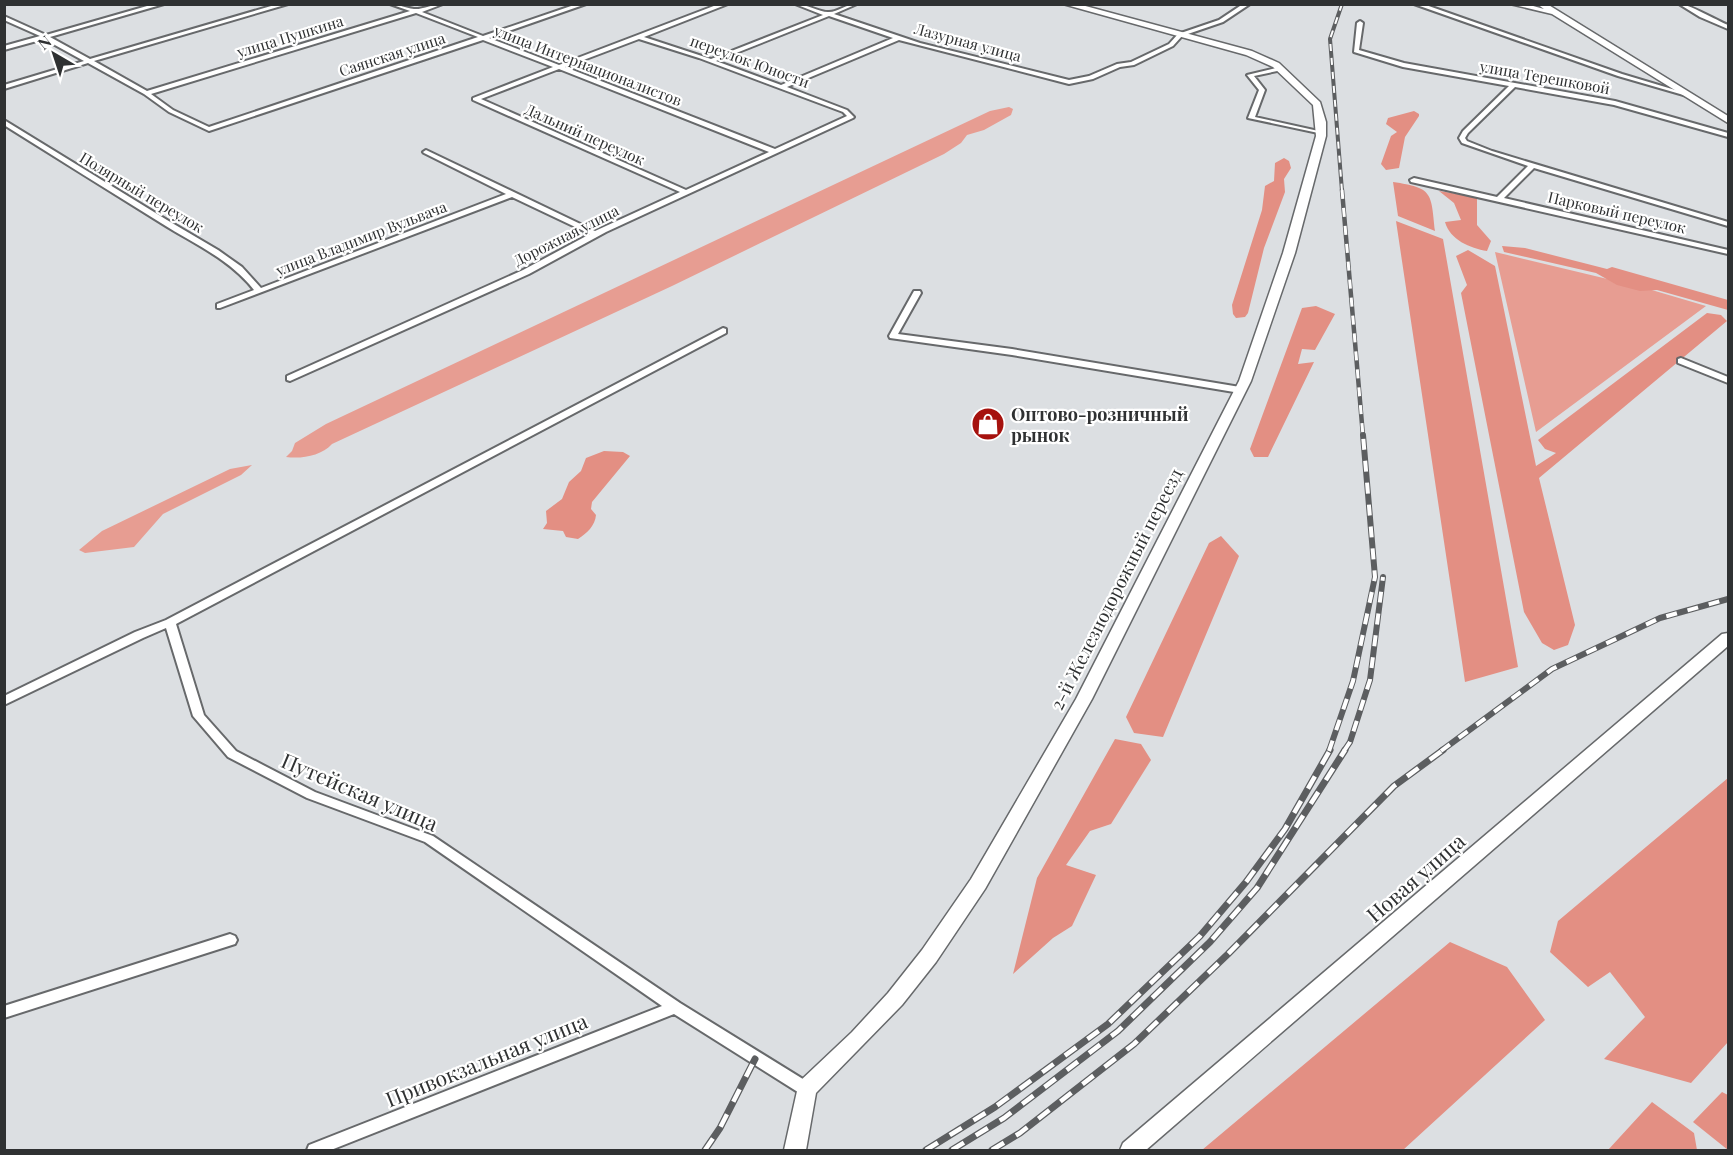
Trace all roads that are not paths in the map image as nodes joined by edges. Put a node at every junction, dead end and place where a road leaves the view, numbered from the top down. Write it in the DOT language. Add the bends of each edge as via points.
graph roads {
  1 [pos="162,4"];
  2 [pos="286,4"];
  3 [pos="392,4"];
  4 [pos="441,4"];
  5 [pos="584,4"];
  6 [pos="726,4"];
  7 [pos="797,4"];
  8 [pos="855,4"];
  9 [pos="1067,4"];
  10 [pos="1416,4"];
  11 [pos="1514,4"];
  12 [pos="1541,4"];
  13 [pos="1682,4"];
  14 [pos="1243,5"];
  15 [pos="418,12"];
  16 [pos="829,15"];
  17 [pos="1558,15"];
  18 [pos="4,18"];
  19 [pos="1360,23"];
  20 [pos="1728,27"];
  21 [pos="1180,35"];
  22 [pos="46,37"];
  23 [pos="638,37"];
  24 [pos="900,37"];
  25 [pos="482,39"];
  26 [pos="4,48"];
  27 [pos="89,60"];
  28 [pos="710,61"];
  29 [pos="555,67"];
  30 [pos="1280,69"];
  31 [pos="1514,85"];
  32 [pos="4,87"];
  33 [pos="782,87"];
  34 [pos="146,93"];
  35 [pos="1689,95"];
  36 [pos="850,115"];
  37 [pos="1728,120"];
  38 [pos="4,122"];
  39 [pos="1321,133"];
  40 [pos="1728,135"];
  41 [pos="774,151"];
  42 [pos="426,152"];
  43 [pos="1533,165"];
  44 [pos="1414,180"];
  45 [pos="685,192"];
  46 [pos="512,194"];
  47 [pos="1499,200"];
  48 [pos="1728,224"];
  49 [pos="595,234"];
  50 [pos="1728,252"];
  51 [pos="259,291"];
  52 [pos="917,293"];
  53 [pos="220,306"];
  54 [pos="723,331"];
  55 [pos="1681,361"];
  56 [pos="290,378"];
  57 [pos="1728,380"];
  58 [pos="1240,390"];
  59 [pos="170,623"];
  60 [pos="1728,638"];
  61 [pos="4,701"];
  62 [pos="230,940"];
  63 [pos="675,1007"];
  64 [pos="4,1012"];
  65 [pos="807,1089"];
  66 [pos="314,1150"];
  67 [pos="795,1150"];
  68 [pos="1131,1150"];
  1 -- 22 [label="street"];
  2 -- 27 [label="street"];
  3 -- 15 [label="street, улица Интернационалистов"];
  4 -- 15 [label="street, улица Пушкина"];
  5 -- 25 [label="street, Саянская улица"];
  6 -- 23 [label="street"];
  7 -- 16 [label="street, Лазурная улица"];
  8 -- 16 [label="street"];
  9 -- 21 [label="street, 2-й Железнодорожный переезд"];
  10 -- 35 [label="street, улица Терешковой" via="1617,75"];
  11 -- 17 [label="street"];
  12 -- 17 [label="street, улица Терешковой"];
  13 -- 20 [label="street"];
  14 -- 21 [label="street, Лазурная улица" via="1221,21"];
  15 -- 25 [label="street, улица Интернационалистов"];
  15 -- 34 [label="street, улица Пушкина"];
  16 -- 24 [label="street, Лазурная улица"];
  16 -- 28 [label="street"];
  17 -- 35 [label="street, улица Терешковой"];
  18 -- 22 [label="street"];
  19 -- 31 [label="street, улица Терешковой" via="1356,51 1403,65"];
  21 -- 24 [label="street, Лазурная улица" via="1171,45 1132,64 1069,82"];
  21 -- 30 [label="street, 2-й Железнодорожный переезд" via="1261,57"];
  22 -- 26 [label="street"];
  22 -- 27 [label="street"];
  23 -- 28 [label="street, переулок Юности"];
  23 -- 29 [label="street"];
  24 -- 33 [label="street"];
  25 -- 29 [label="street, улица Интернационалистов"];
  25 -- 34 [label="street, Саянская улица" via="209,129 171,111"];
  27 -- 32 [label="street"];
  27 -- 34 [label="street"];
  28 -- 33 [label="street, переулок Юности"];
  29 -- 41 [label="street, улица Интернационалистов"];
  29 -- 45 [label="street, Дальний переулок" via="475,99"];
  30 -- 39 [label="street, 2-й Железнодорожный переезд" via="1317,104"];
  30 -- 39 [label="street" via="1250,75 1262,90 1251,118"];
  31 -- 40 [label="street, улица Терешковой" via="1615,104"];
  31 -- 43 [label="street, Парковый переулок" via="1462,138 1490,152"];
  33 -- 36 [label="street, переулок Юности"];
  35 -- 37 [label="street, улица Терешковой"];
  36 -- 41 [label="street, Дорожная улица" via="848,120"];
  38 -- 51 [label="street, Полярный переулок" via="230,260"];
  39 -- 58 [label="street, 2-й Железнодорожный переезд" via="1290,253"];
  41 -- 45 [label="street, Дорожная улица"];
  42 -- 46 [label="street"];
  43 -- 47 [label="street"];
  43 -- 48 [label="street, Парковый переулок"];
  44 -- 47 [label="street, Парковый переулок"];
  45 -- 49 [label="street, Дорожная улица"];
  46 -- 49 [label="street"];
  46 -- 51 [label="street, улица Владимир Вульвача"];
  47 -- 50 [label="street, Парковый переулок"];
  49 -- 56 [label="street, Дорожная улица" via="526,272"];
  51 -- 53 [label="street, улица Владимир Вульвача"];
  52 -- 58 [label="street" via="893,336"];
  54 -- 59 [label="street"];
  55 -- 57 [label="street"];
  58 -- 65 [label="street, 2-й Железнодорожный переезд" via="1084,699 978,884 895,999"];
  59 -- 61 [label="street"];
  59 -- 63 [label="street, Путейская улица" via="199,716 232,754 311,795 429,839"];
  60 -- 68 [label="street, Новая улица"];
  62 -- 64 [label="street"];
  63 -- 65 [label="street, Путейская улица"];
  63 -- 66 [label="street, Привокзальная улица"];
  65 -- 67 [label="street"];
}
